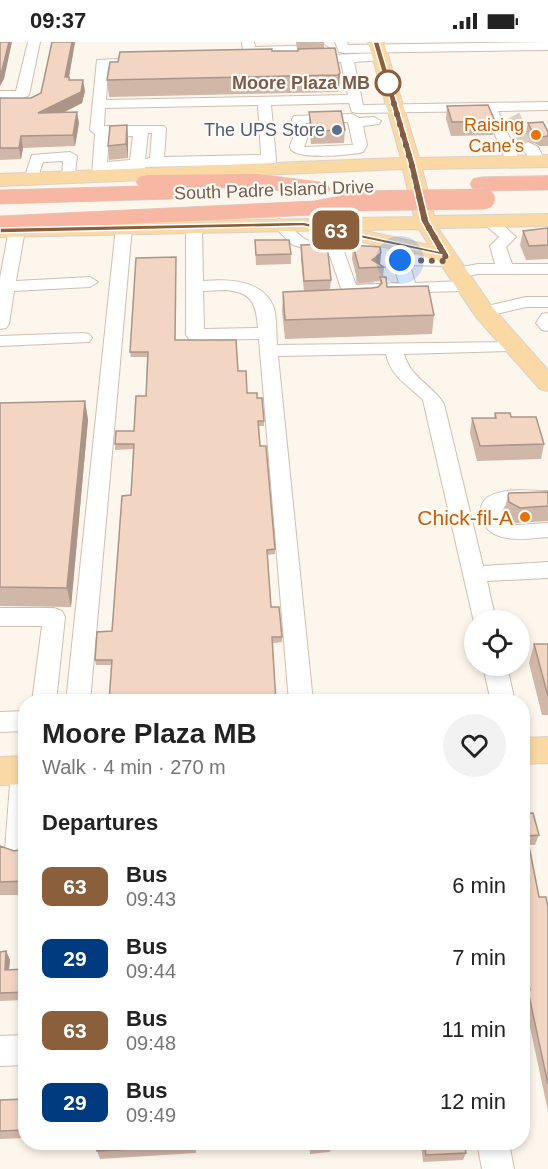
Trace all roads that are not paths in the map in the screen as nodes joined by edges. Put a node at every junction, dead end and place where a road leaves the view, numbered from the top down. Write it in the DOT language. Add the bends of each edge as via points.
graph roads {
  1 [pos="34,42"];
  2 [pos="248,42"];
  3 [pos="413,45"];
  4 [pos="548,46"];
  5 [pos="379,49"];
  6 [pos="344,50"];
  7 [pos="242,60"];
  8 [pos="149,62"];
  9 [pos="0,96"];
  10 [pos="354,99"];
  11 [pos="264,100"];
  12 [pos="101,104"];
  13 [pos="548,106"];
  14 [pos="490,107"];
  15 [pos="548,114"];
  16 [pos="398,115"];
  17 [pos="513,116"];
  18 [pos="356,122"];
  19 [pos="301,136"];
  20 [pos="349,158"];
  21 [pos="540,159"];
  22 [pos="308,160"];
  23 [pos="513,161"];
  24 [pos="158,162"];
  25 [pos="411,163"];
  26 [pos="269,164"];
  27 [pos="187,167"];
  28 [pos="138,169"];
  29 [pos="99,172"];
  30 [pos="0,180"];
  31 [pos="548,183"];
  32 [pos="0,186"];
  33 [pos="319,189"];
  34 [pos="483,192"];
  35 [pos="349,195"];
  36 [pos="0,197"];
  37 [pos="548,197"];
  38 [pos="0,210"];
  39 [pos="548,219"];
  40 [pos="425,221"];
  41 [pos="489,221"];
  42 [pos="279,224"];
  43 [pos="303,224"];
  44 [pos="194,226"];
  45 [pos="124,227"];
  46 [pos="6,228"];
  47 [pos="548,236"];
  48 [pos="515,238"];
  49 [pos="505,269"];
  50 [pos="548,269"];
  51 [pos="348,272"];
  52 [pos="381,274"];
  53 [pos="404,274"];
  54 [pos="461,281"];
  55 [pos="90,282"];
  56 [pos="195,286"];
  57 [pos="3,287"];
  58 [pos="333,301"];
  59 [pos="548,302"];
  60 [pos="286,303"];
  61 [pos="263,304"];
  62 [pos="548,318"];
  63 [pos="0,324"];
  64 [pos="548,326"];
  65 [pos="83,338"];
  66 [pos="0,341"];
  67 [pos="269,342"];
  68 [pos="513,346"];
  69 [pos="394,349"];
  70 [pos="548,384"];
  71 [pos="548,498"];
  72 [pos="548,530"];
  73 [pos="548,570"];
  74 [pos="474,574"];
  75 [pos="482,610"];
  76 [pos="0,617"];
  77 [pos="497,676"];
  78 [pos="45,694"];
  79 [pos="79,694"];
  80 [pos="300,694"];
  81 [pos="501,694"];
  82 [pos="18,721"];
  83 [pos="0,722"];
  84 [pos="548,750"];
  85 [pos="530,751"];
  86 [pos="16,771"];
  87 [pos="18,850"];
  88 [pos="18,1050"];
  89 [pos="0,1051"];
  90 [pos="494,1150"];
  91 [pos="498,1169"];
  1 -- 9 [label="street" via="22,95"];
  2 -- 6 [label="street" via="249,51"];
  3 -- 4 [label="street"];
  3 -- 5 [label="street"];
  5 -- 6 [label="street"];
  5 -- 16 [label="main road"];
  6 -- 7 [label="street"];
  6 -- 10 [label="street"];
  8 -- 12 [label="street" via="102,63"];
  10 -- 11 [label="street"];
  10 -- 16 [label="street" via="357,109"];
  11 -- 12 [label="street"];
  11 -- 26 [label="street"];
  12 -- 24 [label="street" via="98,130 159,129"];
  13 -- 14 [label="street"];
  14 -- 16 [label="street"];
  14 -- 23 [label="street"];
  15 -- 17 [label="street"];
  16 -- 18 [label="street"];
  16 -- 25 [label="main road"];
  18 -- 19 [label="street" via="352,118 299,119"];
  18 -- 20 [label="street" via="360,145"];
  19 -- 20 [label="street" via="310,147"];
  19 -- 22 [label="street" via="298,149"];
  20 -- 22 [label="main road"];
  20 -- 25 [label="main road"];
  20 -- 43 [label="main road" via="375,177 381,203 369,212"];
  21 -- 23 [label="main road"];
  21 -- 39 [label="main road" via="463,168 449,171 445,177 452,209 461,215 475,219"];
  22 -- 26 [label="main road"];
  23 -- 25 [label="main road"];
  24 -- 27 [label="street"];
  24 -- 28 [label="street"];
  25 -- 40 [label="main road"];
  26 -- 27 [label="main road"];
  27 -- 28 [label="main road"];
  28 -- 29 [label="main road"];
  28 -- 29 [label="street" via="141,132 102,133"];
  29 -- 30 [label="main road" via="69,178"];
  31 -- 34 [label="highway, South Padre Island Drive"];
  32 -- 33 [label="highway" via="258,181"];
  33 -- 35 [label="highway, South Padre Island Drive"];
  33 -- 36 [label="highway, South Padre Island Drive"];
  34 -- 35 [label="highway, South Padre Island Drive, bridge"];
  34 -- 37 [label="highway, South Padre Island Drive"];
  35 -- 38 [label="highway, South Padre Island Drive"];
  35 -- 46 [label="highway" via="314,208"];
  39 -- 41 [label="main road"];
  40 -- 41 [label="main road"];
  40 -- 43 [label="main road"];
  40 -- 54 [label="main road"];
  41 -- 48 [label="street"];
  42 -- 43 [label="main road"];
  42 -- 44 [label="main road"];
  42 -- 51 [label="street" via="292,240"];
  43 -- 54 [label="main road"];
  44 -- 45 [label="main road"];
  44 -- 56 [label="street"];
  45 -- 46 [label="main road"];
  45 -- 79 [label="street"];
  46 -- 57 [label="street"];
  47 -- 48 [label="street"];
  48 -- 49 [label="street" via="498,246"];
  49 -- 50 [label="street"];
  49 -- 54 [label="street" via="478,269"];
  51 -- 53 [label="street" via="369,252"];
  51 -- 53 [label="street" via="349,288 358,291"];
  52 -- 53 [label="street"];
  53 -- 54 [label="street"];
  53 -- 54 [label="street"];
  54 -- 58 [label="street"];
  54 -- 59 [label="street" via="526,302"];
  54 -- 68 [label="main road"];
  55 -- 57 [label="street"];
  56 -- 61 [label="street" via="242,286 253,291"];
  56 -- 67 [label="street" via="195,335"];
  57 -- 63 [label="street"];
  60 -- 61 [label="street"];
  61 -- 67 [label="street"];
  62 -- 64 [label="street"];
  65 -- 66 [label="street"];
  67 -- 69 [label="street"];
  67 -- 80 [label="street"];
  68 -- 69 [label="street"];
  68 -- 70 [label="main road"];
  69 -- 74 [label="street" via="406,378 435,404"];
  71 -- 72 [label="street" via="502,499 493,503 491,511 495,525 502,530"];
  73 -- 74 [label="street"];
  74 -- 75 [label="street"];
  76 -- 78 [label="street" via="54,617"];
  77 -- 81 [label="street"];
  82 -- 83 [label="street"];
  84 -- 85 [label="main road"];
  86 -- 87 [label="street"];
  88 -- 89 [label="street"];
  90 -- 91 [label="street"];
}
